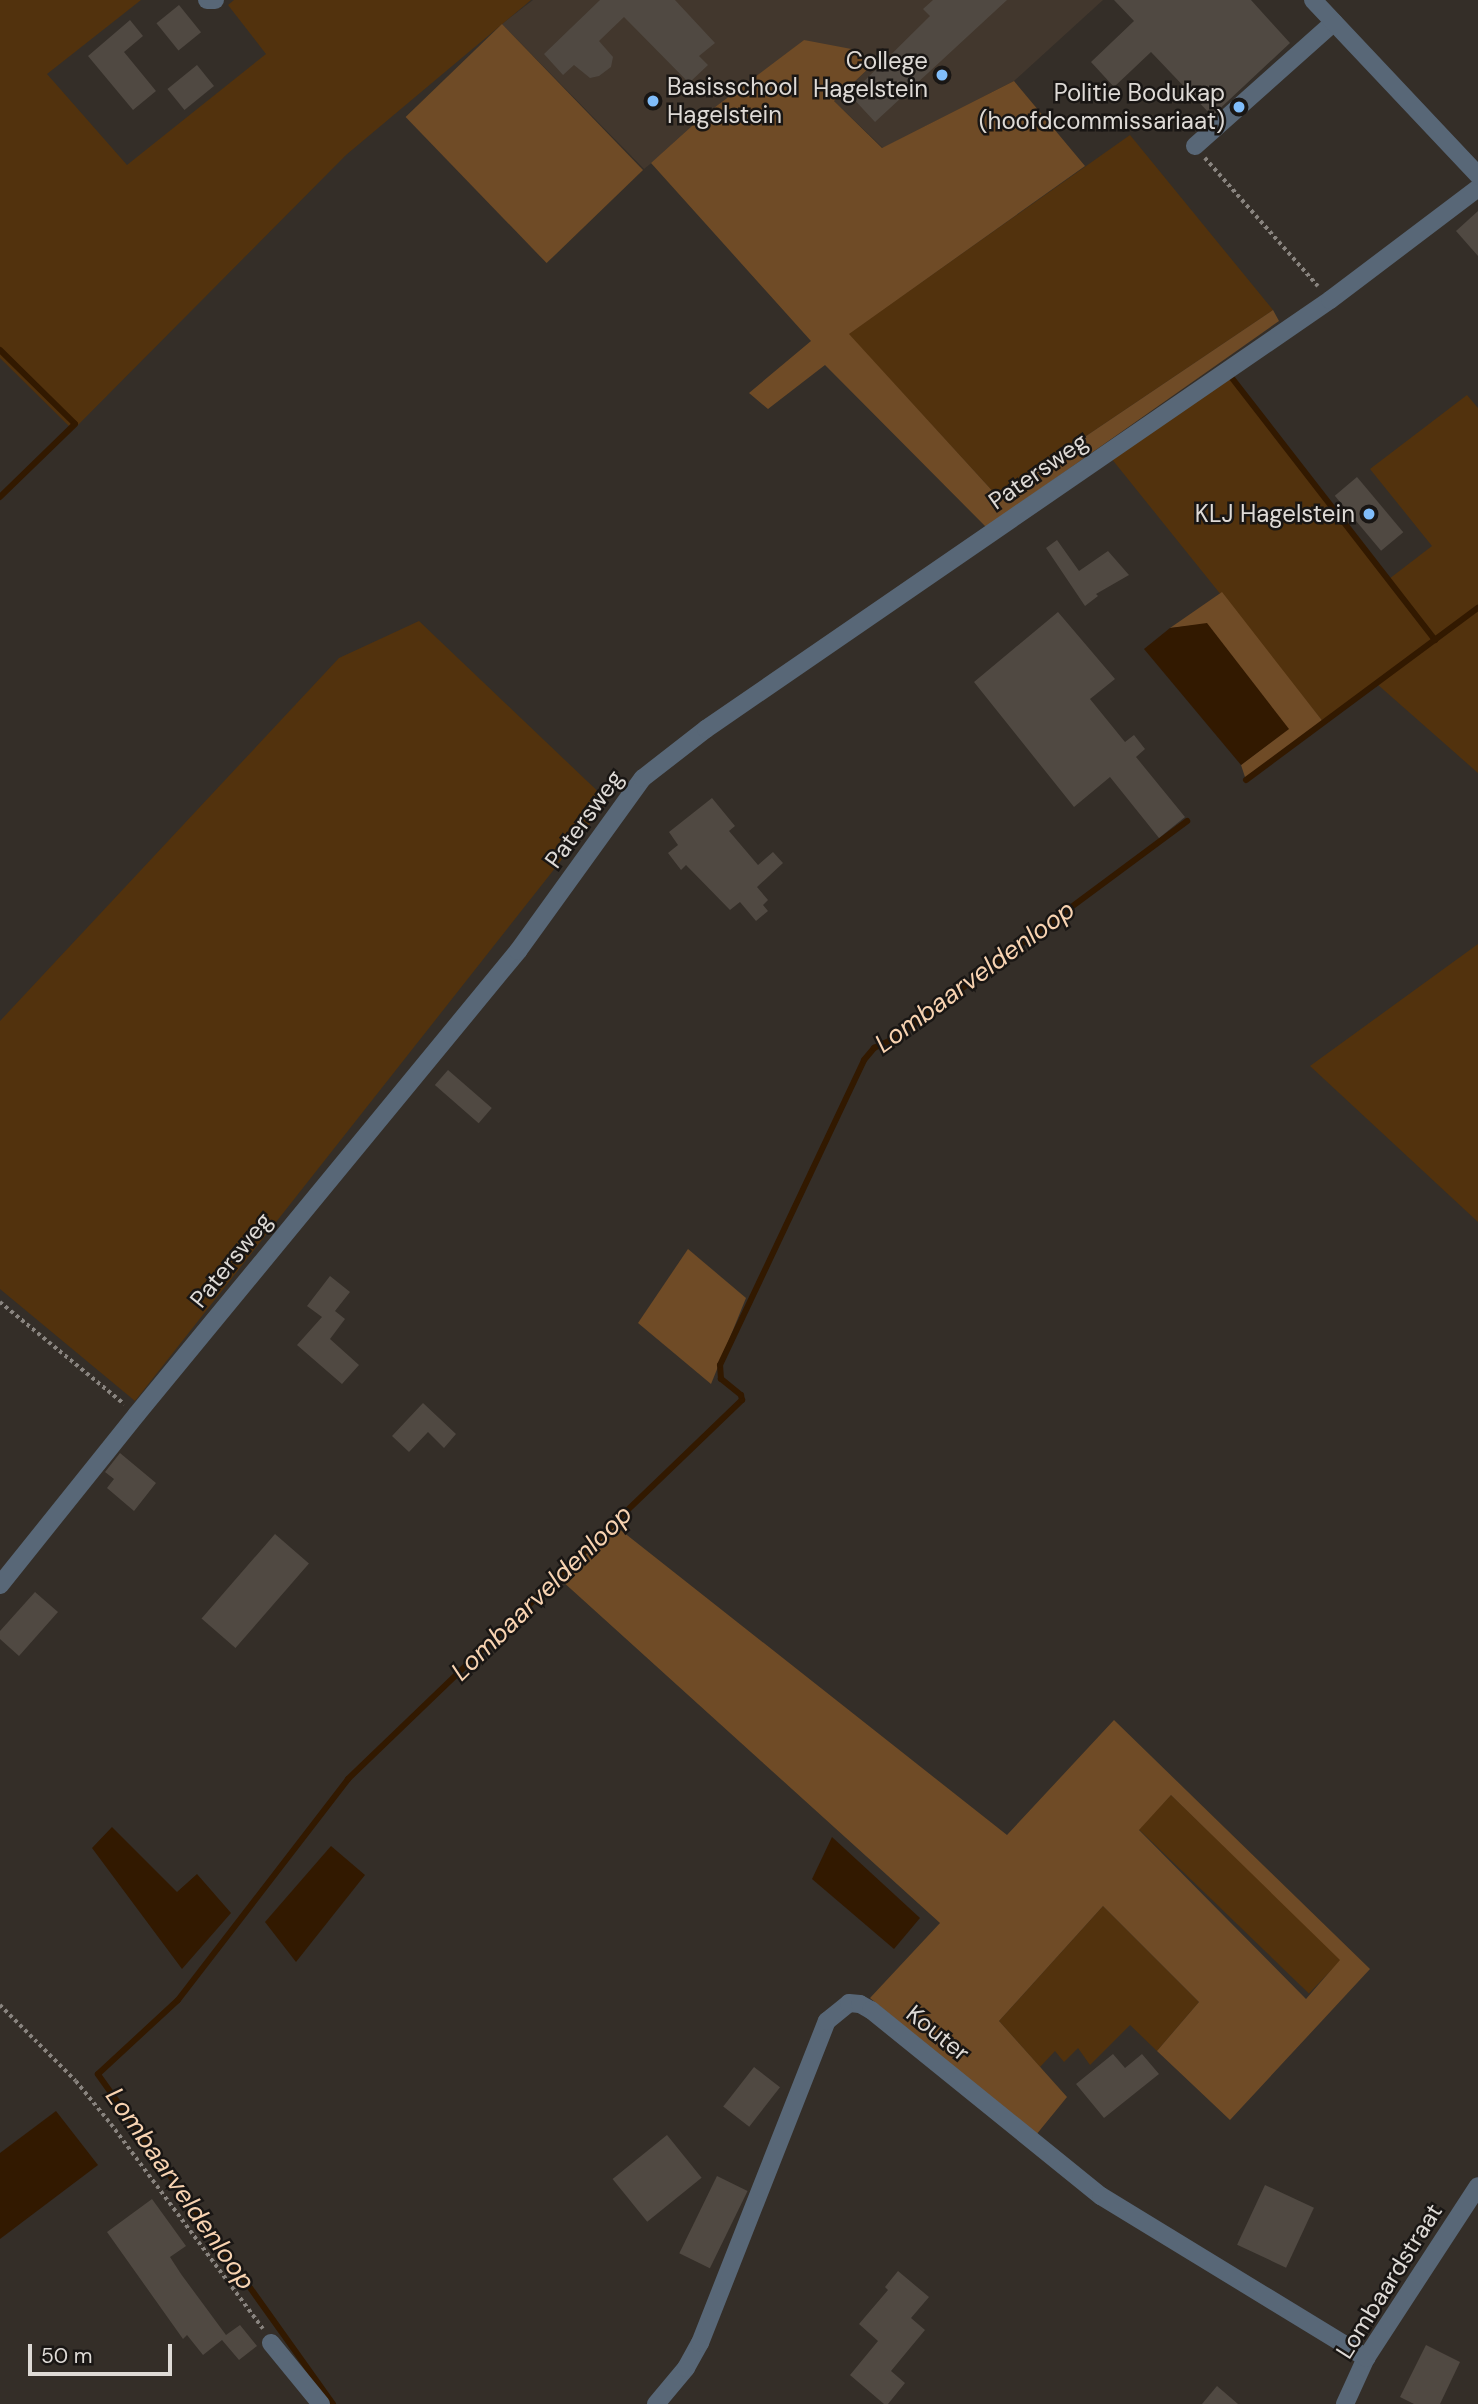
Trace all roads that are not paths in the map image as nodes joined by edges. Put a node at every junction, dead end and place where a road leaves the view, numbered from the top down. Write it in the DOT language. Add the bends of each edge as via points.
graph roads {
  1 [pos="207,0"];
  2 [pos="215,0"];
  3 [pos="1313,0"];
  4 [pos="1334,22"];
  5 [pos="1195,146"];
  6 [pos="1478,175"];
  7 [pos="1478,188"];
  8 [pos="0,1585"];
  9 [pos="1478,2186"];
  10 [pos="271,2343"];
  11 [pos="1366,2358"];
  12 [pos="321,2404"];
  13 [pos="656,2404"];
  14 [pos="1345,2404"];
  1 -- 2 [label="street"];
  3 -- 4 [label="street"];
  4 -- 5 [label="street"];
  4 -- 6 [label="street"];
  7 -- 8 [label="street, Patersweg" via="1330,300 717,721 643,778 518,951"];
  9 -- 11 [label="street, Lombaardstraat"];
  10 -- 12 [label="street"];
  11 -- 13 [label="street, Kouter" via="1101,2196 871,2010 849,2003 827,2021 700,2343"];
  11 -- 14 [label="street, Lombaardstraat"];
}
